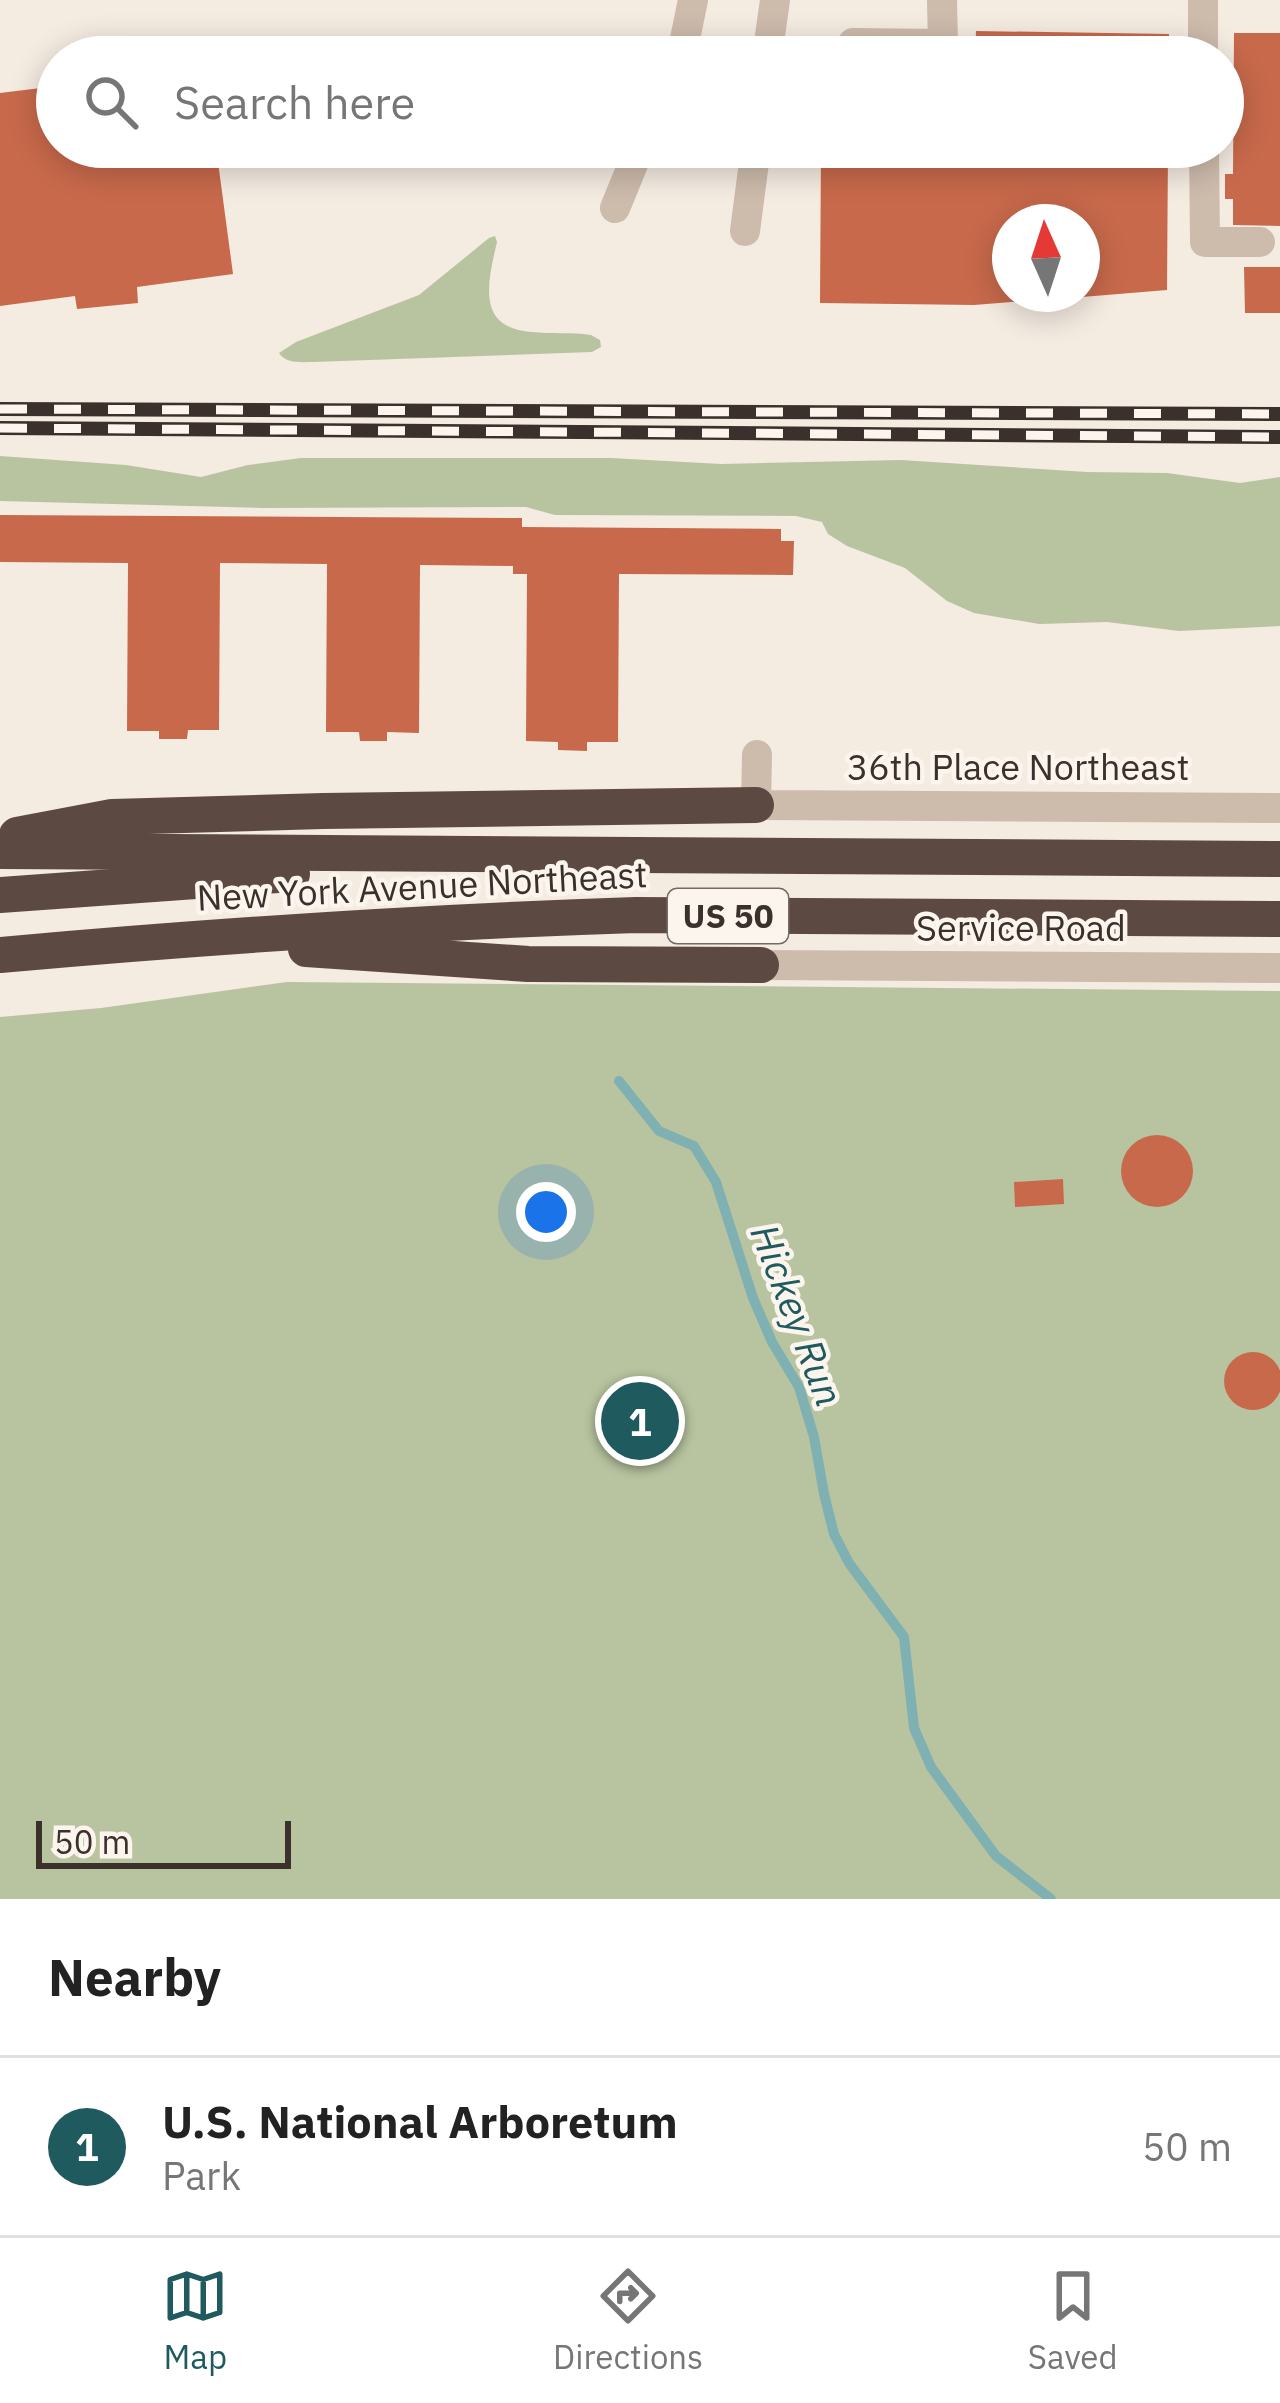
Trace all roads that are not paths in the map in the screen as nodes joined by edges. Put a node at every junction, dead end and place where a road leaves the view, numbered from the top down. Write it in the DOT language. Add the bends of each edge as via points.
graph roads {
  1 [pos="693,0"];
  2 [pos="775,0"];
  3 [pos="942,0"];
  4 [pos="1203,0"];
  5 [pos="686,36"];
  6 [pos="770,36"];
  7 [pos="943,36"];
  8 [pos="1203,36"];
  9 [pos="631,168"];
  10 [pos="753,168"];
  11 [pos="1204,168"];
  12 [pos="615,208"];
  13 [pos="745,231"];
  14 [pos="1260,242"];
  15 [pos="757,755"];
  16 [pos="756,805"];
  17 [pos="1280,808"];
  18 [pos="0,838"];
  19 [pos="0,851"];
  20 [pos="504,854"];
  21 [pos="1280,859"];
  22 [pos="0,895"];
  23 [pos="1280,919"];
  24 [pos="176,940"];
  25 [pos="0,956"];
  26 [pos="761,965"];
  27 [pos="1280,968"];
  1 -- 5 [label="street"];
  2 -- 6 [label="street"];
  3 -- 7 [label="street"];
  4 -- 8 [label="street"];
  9 -- 12 [label="street"];
  10 -- 13 [label="street"];
  11 -- 14 [label="street" via="1205,242"];
  15 -- 16 [label="street"];
  16 -- 17 [label="street, 36th Place Northeast"];
  16 -- 18 [label="highway" via="112,818"];
  19 -- 20 [label="highway, New York Avenue Northeast / US 50"];
  20 -- 21 [label="highway, New York Avenue Northeast / US 50"];
  20 -- 22 [label="highway"];
  23 -- 24 [label="highway, New York Avenue Northeast / US 50" via="636,916"];
  24 -- 25 [label="highway, New York Avenue Northeast / US 50"];
  24 -- 26 [label="highway" via="528,964"];
  26 -- 27 [label="street, Service Road"];
}
